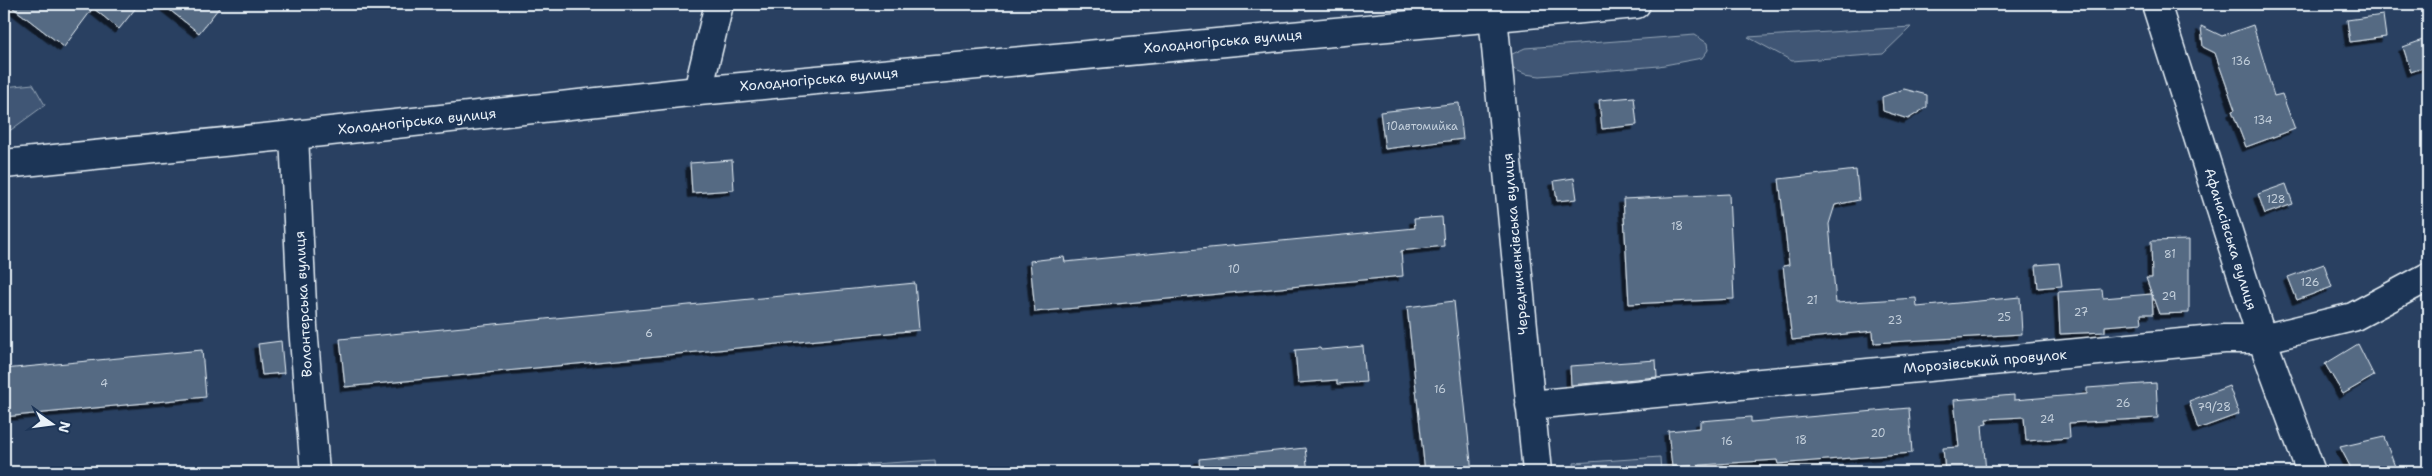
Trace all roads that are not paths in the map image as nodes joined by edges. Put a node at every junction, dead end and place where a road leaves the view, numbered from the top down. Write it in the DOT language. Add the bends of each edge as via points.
graph roads {
  1 [pos="719,4"];
  2 [pos="1636,4"];
  3 [pos="2156,4"];
  4 [pos="1493,16"];
  5 [pos="698,91"];
  6 [pos="294,135"];
  7 [pos="4,164"];
  8 [pos="2428,278"];
  9 [pos="2262,339"];
  10 [pos="1530,404"];
  11 [pos="315,472"];
  12 [pos="1537,472"];
  13 [pos="2311,472"];
  1 -- 5 [label="main road"];
  2 -- 4 [label="main road, Холодногірська вулиця"];
  3 -- 9 [label="main road, Афанасівська вулиця"];
  4 -- 5 [label="main road, Холодногірська вулиця"];
  4 -- 10 [label="main road, Чередниченківська вулиця"];
  5 -- 6 [label="main road, Холодногірська вулиця"];
  6 -- 7 [label="main road, Холодногірська вулиця"];
  6 -- 11 [label="main road, Волонтерська вулиця" via="303,327"];
  8 -- 9 [label="main road, Морозівський провулок" via="2353,317"];
  9 -- 10 [label="main road, Морозівський провулок" via="2224,339"];
  9 -- 13 [label="main road, Афанасівська вулиця"];
  10 -- 12 [label="main road, Чередниченківська вулиця"];
}
